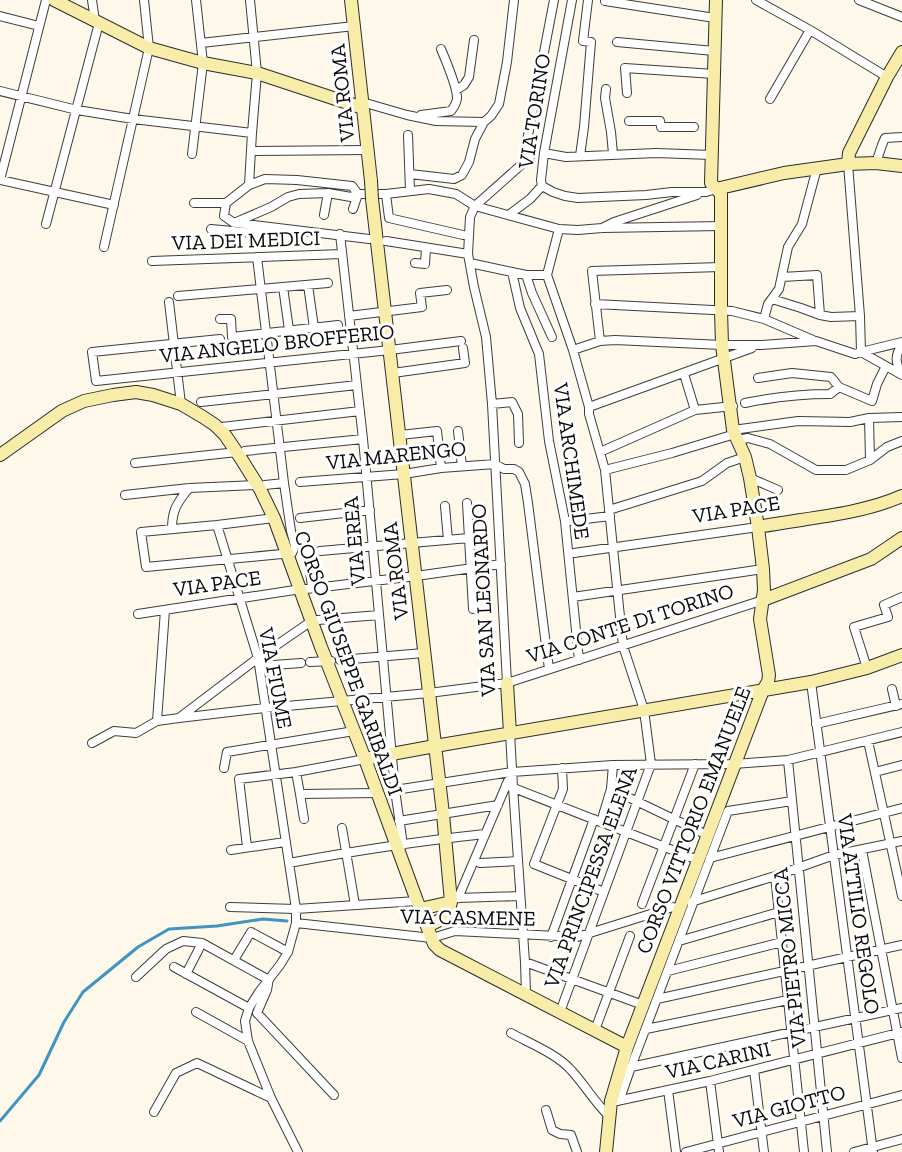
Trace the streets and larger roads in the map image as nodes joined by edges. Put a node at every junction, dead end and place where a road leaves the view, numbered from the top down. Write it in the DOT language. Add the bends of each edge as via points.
graph roads {
  1 [pos="46,0"];
  2 [pos="54,0"];
  3 [pos="92,0"];
  4 [pos="144,0"];
  5 [pos="196,0"];
  6 [pos="250,0"];
  7 [pos="351,0"];
  8 [pos="514,0"];
  9 [pos="554,0"];
  10 [pos="572,0"];
  11 [pos="588,0"];
  12 [pos="716,0"];
  13 [pos="756,0"];
  14 [pos="859,0"];
  15 [pos="605,1"];
  16 [pos="880,4"];
  17 [pos="0,16"];
  18 [pos="902,17"];
  19 [pos="716,18"];
  20 [pos="97,22"];
  21 [pos="39,26"];
  22 [pos="354,26"];
  23 [pos="810,30"];
  24 [pos="254,37"];
  25 [pos="474,40"];
  26 [pos="617,42"];
  27 [pos="201,43"];
  28 [pos="149,48"];
  29 [pos="441,49"];
  30 [pos="714,51"];
  31 [pos="902,52"];
  32 [pos="202,63"];
  33 [pos="257,73"];
  34 [pos="714,74"];
  35 [pos="887,77"];
  36 [pos="606,89"];
  37 [pos="456,90"];
  38 [pos="0,91"];
  39 [pos="627,93"];
  40 [pos="22,96"];
  41 [pos="770,99"];
  42 [pos="363,105"];
  43 [pos="76,110"];
  44 [pos="411,116"];
  45 [pos="133,119"];
  46 [pos="628,121"];
  47 [pos="484,122"];
  48 [pos="196,125"];
  49 [pos="694,127"];
  50 [pos="252,132"];
  51 [pos="408,135"];
  52 [pos="902,136"];
  53 [pos="368,150"];
  54 [pos="251,152"];
  55 [pos="544,153"];
  56 [pos="192,154"];
  57 [pos="613,154"];
  58 [pos="712,155"];
  59 [pos="580,156"];
  60 [pos="848,164"];
  61 [pos="876,164"];
  62 [pos="902,166"];
  63 [pos="817,168"];
  64 [pos="410,174"];
  65 [pos="0,180"];
  66 [pos="249,185"];
  67 [pos="542,186"];
  68 [pos="410,191"];
  69 [pos="711,191"];
  70 [pos="55,192"];
  71 [pos="328,194"];
  72 [pos="358,194"];
  73 [pos="386,194"];
  74 [pos="194,203"];
  75 [pos="226,203"];
  76 [pos="114,205"];
  77 [pos="475,206"];
  78 [pos="353,209"];
  79 [pos="510,214"];
  80 [pos="324,215"];
  81 [pos="234,223"];
  82 [pos="46,224"];
  83 [pos="721,226"];
  84 [pos="602,228"];
  85 [pos="211,229"];
  86 [pos="559,229"];
  87 [pos="300,231"];
  88 [pos="340,234"];
  89 [pos="463,235"];
  90 [pos="369,239"];
  91 [pos="386,241"];
  92 [pos="105,247"];
  93 [pos="426,248"];
  94 [pos="342,254"];
  95 [pos="257,257"];
  96 [pos="469,258"];
  97 [pos="152,261"];
  98 [pos="415,263"];
  99 [pos="720,267"];
  100 [pos="512,272"];
  101 [pos="526,275"];
  102 [pos="547,276"];
  103 [pos="782,277"];
  104 [pos="328,283"];
  105 [pos="308,285"];
  106 [pos="283,287"];
  107 [pos="260,289"];
  108 [pos="447,290"];
  109 [pos="178,296"];
  110 [pos="772,299"];
  111 [pos="169,302"];
  112 [pos="596,304"];
  113 [pos="721,310"];
  114 [pos="385,312"];
  115 [pos="349,315"];
  116 [pos="820,315"];
  117 [pos="220,319"];
  118 [pos="764,319"];
  119 [pos="860,319"];
  120 [pos="338,325"];
  121 [pos="314,328"];
  122 [pos="289,330"];
  123 [pos="266,333"];
  124 [pos="552,337"];
  125 [pos="220,339"];
  126 [pos="600,341"];
  127 [pos="816,341"];
  128 [pos="174,344"];
  129 [pos="291,344"];
  130 [pos="902,344"];
  131 [pos="390,350"];
  132 [pos="573,350"];
  133 [pos="723,352"];
  134 [pos="858,353"];
  135 [pos="354,354"];
  136 [pos="269,363"];
  137 [pos="886,366"];
  138 [pos="177,372"];
  139 [pos="393,373"];
  140 [pos="684,374"];
  141 [pos="902,374"];
  142 [pos="758,378"];
  143 [pos="357,385"];
  144 [pos="839,387"];
  145 [pos="274,394"];
  146 [pos="201,402"];
  147 [pos="745,403"];
  148 [pos="181,404"];
  149 [pos="492,404"];
  150 [pos="731,406"];
  151 [pos="589,407"];
  152 [pos="695,410"];
  153 [pos="360,411"];
  154 [pos="902,417"];
  155 [pos="869,418"];
  156 [pos="276,421"];
  157 [pos="222,427"];
  158 [pos="749,427"];
  159 [pos="458,431"];
  160 [pos="400,435"];
  161 [pos="738,436"];
  162 [pos="363,439"];
  163 [pos="902,441"];
  164 [pos="519,442"];
  165 [pos="280,448"];
  166 [pos="241,452"];
  167 [pos="600,452"];
  168 [pos="0,455"];
  169 [pos="745,457"];
  170 [pos="870,460"];
  171 [pos="135,463"];
  172 [pos="495,464"];
  173 [pos="462,466"];
  174 [pos="441,468"];
  175 [pos="605,470"];
  176 [pos="404,474"];
  177 [pos="366,477"];
  178 [pos="750,478"];
  179 [pos="300,482"];
  180 [pos="284,483"];
  181 [pos="261,485"];
  182 [pos="189,488"];
  183 [pos="778,490"];
  184 [pos="125,495"];
  185 [pos="902,496"];
  186 [pos="467,503"];
  187 [pos="445,506"];
  188 [pos="370,510"];
  189 [pos="610,513"];
  190 [pos="274,518"];
  191 [pos="300,518"];
  192 [pos="569,521"];
  193 [pos="217,525"];
  194 [pos="758,527"];
  195 [pos="172,529"];
  196 [pos="469,538"];
  197 [pos="902,538"];
  198 [pos="448,540"];
  199 [pos="412,543"];
  200 [pos="373,546"];
  201 [pos="612,547"];
  202 [pos="320,551"];
  203 [pos="308,552"];
  204 [pos="290,553"];
  205 [pos="574,553"];
  206 [pos="227,560"];
  207 [pos="501,564"];
  208 [pos="471,567"];
  209 [pos="763,569"];
  210 [pos="416,576"];
  211 [pos="376,580"];
  212 [pos="306,589"];
  213 [pos="618,590"];
  214 [pos="573,597"];
  215 [pos="902,597"];
  216 [pos="240,599"];
  217 [pos="763,600"];
  218 [pos="473,609"];
  219 [pos="165,610"];
  220 [pos="138,614"];
  221 [pos="379,615"];
  222 [pos="315,620"];
  223 [pos="623,646"];
  224 [pos="424,653"];
  225 [pos="902,655"];
  226 [pos="383,657"];
  227 [pos="334,660"];
  228 [pos="579,660"];
  229 [pos="259,662"];
  230 [pos="867,668"];
  231 [pos="549,669"];
  232 [pos="811,682"];
  233 [pos="507,683"];
  234 [pos="892,689"];
  235 [pos="763,690"];
  236 [pos="429,693"];
  237 [pos="386,697"];
  238 [pos="342,701"];
  239 [pos="899,705"];
  240 [pos="266,708"];
  241 [pos="644,710"];
  242 [pos="179,718"];
  243 [pos="157,721"];
  244 [pos="816,724"];
  245 [pos="354,731"];
  246 [pos="902,732"];
  247 [pos="510,733"];
  248 [pos="868,741"];
  249 [pos="92,743"];
  250 [pos="271,744"];
  251 [pos="435,746"];
  252 [pos="820,753"];
  253 [pos="391,754"];
  254 [pos="365,759"];
  255 [pos="788,760"];
  256 [pos="651,764"];
  257 [pos="696,764"];
  258 [pos="734,764"];
  259 [pos="613,765"];
  260 [pos="902,765"];
  261 [pos="224,768"];
  262 [pos="562,768"];
  263 [pos="296,772"];
  264 [pos="512,772"];
  265 [pos="875,772"];
  266 [pos="275,774"];
  267 [pos="439,783"];
  268 [pos="509,786"];
  269 [pos="611,789"];
  270 [pos="394,790"];
  271 [pos="378,793"];
  272 [pos="300,794"];
  273 [pos="792,801"];
  274 [pos="638,802"];
  275 [pos="557,804"];
  276 [pos="498,805"];
  277 [pos="902,808"];
  278 [pos="884,813"];
  279 [pos="443,814"];
  280 [pos="304,819"];
  281 [pos="675,819"];
  282 [pos="399,821"];
  283 [pos="598,821"];
  284 [pos="830,827"];
  285 [pos="342,828"];
  286 [pos="626,832"];
  287 [pos="485,834"];
  288 [pos="707,835"];
  289 [pos="795,836"];
  290 [pos="445,838"];
  291 [pos="285,842"];
  292 [pos="902,842"];
  293 [pos="891,844"];
  294 [pos="400,845"];
  295 [pos="247,847"];
  296 [pos="664,847"];
  297 [pos="231,850"];
  298 [pos="862,850"];
  299 [pos="346,853"];
  300 [pos="834,855"];
  301 [pos="704,859"];
  302 [pos="518,861"];
  303 [pos="289,863"];
  304 [pos="480,864"];
  305 [pos="798,868"];
  306 [pos="775,876"];
  307 [pos="572,879"];
  308 [pos="604,892"];
  309 [pos="520,896"];
  310 [pos="902,896"];
  311 [pos="454,900"];
  312 [pos="691,902"];
  313 [pos="642,904"];
  314 [pos="355,905"];
  315 [pos="419,905"];
  316 [pos="230,907"];
  317 [pos="673,907"];
  318 [pos="296,909"];
  319 [pos="779,912"];
  320 [pos="296,923"];
  321 [pos="427,926"];
  322 [pos="589,933"];
  323 [pos="523,934"];
  324 [pos="630,936"];
  325 [pos="551,937"];
  326 [pos="432,938"];
  327 [pos="679,941"];
  328 [pos="782,942"];
  329 [pos="202,943"];
  330 [pos="902,945"];
  331 [pos="881,950"];
  332 [pos="288,952"];
  333 [pos="847,957"];
  334 [pos="234,960"];
  335 [pos="525,962"];
  336 [pos="808,966"];
  337 [pos="174,968"];
  338 [pos="668,971"];
  339 [pos="785,971"];
  340 [pos="186,974"];
  341 [pos="136,977"];
  342 [pos="572,979"];
  343 [pos="269,980"];
  344 [pos="609,993"];
  345 [pos="526,994"];
  346 [pos="657,999"];
  347 [pos="788,1000"];
  348 [pos="644,1005"];
  349 [pos="249,1008"];
  350 [pos="897,1009"];
  351 [pos="196,1012"];
  352 [pos="560,1012"];
  353 [pos="855,1018"];
  354 [pos="814,1027"];
  355 [pos="646,1029"];
  356 [pos="595,1030"];
  357 [pos="791,1032"];
  358 [pos="511,1033"];
  359 [pos="900,1033"];
  360 [pos="248,1041"];
  361 [pos="858,1043"];
  362 [pos="627,1047"];
  363 [pos="817,1055"];
  364 [pos="902,1058"];
  365 [pos="794,1060"];
  366 [pos="631,1067"];
  367 [pos="754,1070"];
  368 [pos="710,1081"];
  369 [pos="668,1090"];
  370 [pos="334,1095"];
  371 [pos="902,1095"];
  372 [pos="271,1098"];
  373 [pos="616,1101"];
  374 [pos="867,1104"];
  375 [pos="546,1110"];
  376 [pos="153,1112"];
  377 [pos="823,1116"];
  378 [pos="610,1117"];
  379 [pos="801,1122"];
  380 [pos="762,1132"];
  381 [pos="902,1139"];
  382 [pos="719,1148"];
  383 [pos="873,1150"];
  384 [pos="298,1152"];
  385 [pos="577,1152"];
  386 [pos="606,1152"];
  387 [pos="676,1152"];
  388 [pos="686,1152"];
  389 [pos="764,1152"];
  390 [pos="804,1152"];
  391 [pos="827,1152"];
  392 [pos="854,1152"];
  1 -- 21 [label="street"];
  2 -- 20 [label="street"];
  3 -- 20 [label="street"];
  4 -- 28 [label="street"];
  5 -- 27 [label="street"];
  6 -- 24 [label="street"];
  7 -- 22 [label="street, VIA ROMA"];
  8 -- 47 [label="street" via="499,104"];
  9 -- 77 [label="street" via="526,146 530,157"];
  10 -- 55 [label="street, VIA TORINO"];
  11 -- 59 [label="street" via="583,41 591,42"];
  12 -- 19 [label="street, CORSO VITTORIO EMANUELE"];
  13 -- 23 [label="street"];
  14 -- 16 [label="street"];
  15 -- 19 [label="street"];
  16 -- 18 [label="street"];
  17 -- 21 [label="street"];
  19 -- 30 [label="street, CORSO VITTORIO EMANUELE"];
  20 -- 28 [label="street"];
  20 -- 43 [label="street"];
  21 -- 40 [label="street"];
  22 -- 24 [label="street"];
  22 -- 42 [label="street, VIA ROMA"];
  23 -- 35 [label="street"];
  23 -- 41 [label="street"];
  24 -- 27 [label="street"];
  24 -- 33 [label="street"];
  25 -- 37 [label="street" via="469,76 464,86"];
  26 -- 30 [label="street"];
  27 -- 32 [label="street"];
  28 -- 32 [label="street"];
  28 -- 45 [label="street"];
  29 -- 37 [label="street"];
  30 -- 34 [label="street, CORSO VITTORIO EMANUELE"];
  31 -- 35 [label="street"];
  32 -- 33 [label="street"];
  32 -- 48 [label="street"];
  33 -- 42 [label="street"];
  33 -- 50 [label="street"];
  34 -- 39 [label="street" via="625,68"];
  34 -- 58 [label="street, CORSO VITTORIO EMANUELE"];
  35 -- 60 [label="street" via="849,153"];
  36 -- 57 [label="street"];
  37 -- 44 [label="street" via="458,98 451,111"];
  38 -- 40 [label="street"];
  40 -- 43 [label="street"];
  40 -- 65 [label="street"];
  42 -- 44 [label="street"];
  42 -- 53 [label="street, VIA ROMA"];
  43 -- 45 [label="street"];
  43 -- 70 [label="street"];
  44 -- 47 [label="street"];
  45 -- 48 [label="street"];
  45 -- 76 [label="street"];
  46 -- 49 [label="street"];
  47 -- 64 [label="street" via="462,175 454,179"];
  48 -- 50 [label="street"];
  48 -- 56 [label="street"];
  50 -- 54 [label="street"];
  51 -- 64 [label="street"];
  52 -- 61 [label="street" via="885,138"];
  53 -- 54 [label="street"];
  53 -- 114 [label="street, VIA ROMA, bridge"];
  54 -- 66 [label="street"];
  55 -- 59 [label="street"];
  55 -- 67 [label="street, VIA TORINO"];
  57 -- 58 [label="street"];
  57 -- 59 [label="street"];
  58 -- 69 [label="street, CORSO VITTORIO EMANUELE"];
  60 -- 61 [label="street"];
  60 -- 63 [label="street"];
  60 -- 119 [label="street"];
  61 -- 62 [label="street"];
  63 -- 69 [label="street"];
  63 -- 103 [label="street" via="802,224 788,247"];
  64 -- 68 [label="street"];
  65 -- 70 [label="street"];
  66 -- 72 [label="street" via="265,179 328,182 352,186"];
  66 -- 75 [label="street"];
  67 -- 69 [label="street" via="578,198"];
  67 -- 79 [label="street, VIA TORINO"];
  68 -- 73 [label="street"];
  68 -- 77 [label="street" via="429,189 456,194"];
  69 -- 83 [label="street, CORSO VITTORIO EMANUELE" via="722,194"];
  69 -- 84 [label="street"];
  70 -- 76 [label="street"];
  70 -- 82 [label="street"];
  71 -- 72 [label="street"];
  71 -- 80 [label="street"];
  71 -- 81 [label="street" via="288,197"];
  72 -- 73 [label="street"];
  72 -- 78 [label="street"];
  73 -- 89 [label="street" via="389,218"];
  74 -- 75 [label="street"];
  75 -- 81 [label="street" via="224,216"];
  76 -- 92 [label="street"];
  77 -- 79 [label="street"];
  77 -- 96 [label="street, VIA SAN LEONARDO" via="470,217"];
  79 -- 86 [label="street"];
  81 -- 87 [label="street"];
  83 -- 84 [label="street"];
  83 -- 99 [label="street, CORSO VITTORIO EMANUELE"];
  84 -- 86 [label="street"];
  85 -- 87 [label="street" via="254,233"];
  86 -- 102 [label="street"];
  87 -- 88 [label="street"];
  88 -- 90 [label="street"];
  88 -- 94 [label="street, VIA EREA"];
  91 -- 93 [label="street"];
  93 -- 96 [label="street"];
  93 -- 98 [label="street" via="425,264"];
  94 -- 95 [label="street, VIA DEI MEDICI"];
  94 -- 115 [label="street, VIA EREA"];
  95 -- 97 [label="street, VIA DEI MEDICI"];
  95 -- 107 [label="street"];
  96 -- 100 [label="street"];
  96 -- 149 [label="street, VIA SAN LEONARDO" via="486,338"];
  99 -- 112 [label="street" via="592,271"];
  99 -- 113 [label="street, CORSO VITTORIO EMANUELE"];
  100 -- 101 [label="street"];
  100 -- 214 [label="street, VIA ARCHIMEDE" via="520,308 539,354"];
  101 -- 102 [label="street"];
  101 -- 124 [label="street"];
  102 -- 132 [label="street, VIA PRINCIPESSA ELENA"];
  103 -- 110 [label="street"];
  103 -- 116 [label="street" via="817,275"];
  104 -- 105 [label="street"];
  105 -- 106 [label="street"];
  105 -- 121 [label="street"];
  106 -- 107 [label="street"];
  106 -- 122 [label="street"];
  107 -- 109 [label="street"];
  107 -- 123 [label="street"];
  108 -- 114 [label="street" via="420,293 422,308"];
  110 -- 116 [label="street"];
  110 -- 118 [label="street"];
  111 -- 128 [label="street"];
  112 -- 113 [label="street"];
  112 -- 126 [label="street"];
  113 -- 118 [label="street"];
  113 -- 133 [label="street, CORSO VITTORIO EMANUELE"];
  114 -- 115 [label="street"];
  114 -- 131 [label="street, VIA ROMA"];
  115 -- 135 [label="street, VIA EREA"];
  116 -- 119 [label="street"];
  117 -- 123 [label="street" via="231,319 232,337"];
  118 -- 127 [label="street"];
  119 -- 134 [label="street"];
  120 -- 121 [label="street"];
  121 -- 122 [label="street"];
  122 -- 123 [label="street"];
  122 -- 129 [label="street"];
  123 -- 136 [label="street"];
  125 -- 128 [label="street"];
  126 -- 132 [label="street"];
  126 -- 133 [label="street"];
  127 -- 133 [label="street"];
  127 -- 134 [label="street"];
  128 -- 138 [label="street"];
  128 -- 138 [label="street, VIA ANGELO BROFFERIO" via="92,352 96,381"];
  130 -- 134 [label="street"];
  130 -- 141 [label="street" via="896,362"];
  131 -- 135 [label="street, VIA ANGELO BROFFERIO"];
  131 -- 139 [label="street, VIA ROMA"];
  131 -- 139 [label="street, VIA ANGELO BROFFERIO" via="462,344 465,363"];
  132 -- 151 [label="street, VIA PRINCIPESSA ELENA"];
  133 -- 140 [label="street"];
  133 -- 150 [label="street, CORSO VITTORIO EMANUELE"];
  134 -- 137 [label="street"];
  135 -- 136 [label="street, VIA ANGELO BROFFERIO"];
  135 -- 143 [label="street, VIA EREA"];
  136 -- 138 [label="street, VIA ANGELO BROFFERIO"];
  136 -- 145 [label="street"];
  137 -- 141 [label="street"];
  137 -- 144 [label="street" via="872,401"];
  138 -- 148 [label="street"];
  139 -- 160 [label="street, VIA ROMA"];
  140 -- 151 [label="street"];
  140 -- 152 [label="street"];
  142 -- 144 [label="street" via="812,374 831,377"];
  143 -- 145 [label="street"];
  143 -- 153 [label="street, VIA EREA"];
  144 -- 147 [label="street" via="830,394"];
  145 -- 146 [label="street"];
  145 -- 156 [label="street"];
  148 -- 166 [label="street, CORSO GIUSEPPE GARIBALDI" via="215,425"];
  148 -- 168 [label="street, CORSO GIUSEPPE GARIBALDI" via="136,392 84,401 62,411"];
  149 -- 164 [label="street" via="512,402 518,414"];
  149 -- 172 [label="street, VIA SAN LEONARDO"];
  150 -- 152 [label="street"];
  150 -- 161 [label="street, CORSO VITTORIO EMANUELE"];
  151 -- 167 [label="street, VIA PRINCIPESSA ELENA"];
  152 -- 167 [label="street"];
  153 -- 156 [label="street"];
  153 -- 162 [label="street, VIA EREA"];
  154 -- 155 [label="street"];
  155 -- 158 [label="street"];
  155 -- 170 [label="street"];
  156 -- 157 [label="street"];
  156 -- 165 [label="street"];
  158 -- 161 [label="street"];
  158 -- 161 [label="street"];
  159 -- 173 [label="street"];
  160 -- 174 [label="street" via="437,431"];
  160 -- 176 [label="street, VIA ROMA"];
  161 -- 169 [label="street, CORSO VITTORIO EMANUELE"];
  161 -- 170 [label="street" via="770,444 816,470 846,470"];
  161 -- 175 [label="street"];
  162 -- 165 [label="street"];
  162 -- 177 [label="street, VIA EREA"];
  163 -- 170 [label="street"];
  165 -- 166 [label="street"];
  165 -- 180 [label="street"];
  166 -- 171 [label="street"];
  166 -- 181 [label="street, CORSO GIUSEPPE GARIBALDI"];
  167 -- 175 [label="street, VIA PRINCIPESSA ELENA"];
  169 -- 178 [label="street, CORSO VITTORIO EMANUELE"];
  169 -- 189 [label="street" via="727,463 702,482"];
  172 -- 173 [label="street, VIA MARENGO"];
  172 -- 207 [label="street, VIA SAN LEONARDO"];
  172 -- 231 [label="street" via="519,472 525,484"];
  173 -- 174 [label="street, VIA MARENGO"];
  174 -- 176 [label="street, VIA MARENGO"];
  175 -- 189 [label="street, VIA PRINCIPESSA ELENA"];
  176 -- 177 [label="street, VIA MARENGO"];
  176 -- 199 [label="street, VIA ROMA"];
  177 -- 179 [label="street, VIA MARENGO"];
  177 -- 188 [label="street, VIA EREA"];
  178 -- 183 [label="street"];
  178 -- 194 [label="street, CORSO VITTORIO EMANUELE"];
  180 -- 181 [label="street"];
  180 -- 204 [label="street" via="295,546"];
  181 -- 182 [label="street"];
  181 -- 190 [label="street, CORSO GIUSEPPE GARIBALDI"];
  182 -- 184 [label="street"];
  182 -- 195 [label="street" via="173,512"];
  185 -- 194 [label="street, VIA PACE" via="884,504"];
  186 -- 196 [label="street"];
  187 -- 198 [label="street"];
  188 -- 191 [label="street"];
  188 -- 200 [label="street, VIA EREA"];
  189 -- 192 [label="street"];
  189 -- 201 [label="street, VIA PRINCIPESSA ELENA"];
  190 -- 193 [label="street"];
  190 -- 204 [label="street, CORSO GIUSEPPE GARIBALDI"];
  193 -- 195 [label="street"];
  193 -- 206 [label="street, VIA FIUME"];
  194 -- 201 [label="street, VIA PACE"];
  194 -- 209 [label="street, CORSO VITTORIO EMANUELE"];
  195 -- 206 [label="street" via="141,532 146,567"];
  196 -- 198 [label="street"];
  196 -- 208 [label="street"];
  197 -- 217 [label="street, VIA CONTE DI TORINO" via="871,559"];
  198 -- 199 [label="street"];
  199 -- 200 [label="street"];
  199 -- 210 [label="street, VIA ROMA"];
  200 -- 202 [label="street"];
  200 -- 211 [label="street, VIA EREA"];
  201 -- 205 [label="street, VIA PACE"];
  201 -- 213 [label="street, VIA PRINCIPESSA ELENA"];
  203 -- 212 [label="street"];
  204 -- 206 [label="street"];
  204 -- 212 [label="street, CORSO GIUSEPPE GARIBALDI"];
  206 -- 216 [label="street, VIA FIUME"];
  207 -- 208 [label="street, VIA PACE"];
  207 -- 233 [label="street, VIA SAN LEONARDO"];
  208 -- 210 [label="street, VIA PACE"];
  208 -- 218 [label="street"];
  209 -- 213 [label="street"];
  209 -- 217 [label="street, CORSO VITTORIO EMANUELE"];
  210 -- 211 [label="street, VIA PACE"];
  210 -- 224 [label="street, VIA ROMA"];
  211 -- 212 [label="street, VIA PACE"];
  211 -- 221 [label="street, VIA EREA"];
  212 -- 216 [label="street, VIA PACE"];
  212 -- 222 [label="street, CORSO GIUSEPPE GARIBALDI"];
  213 -- 214 [label="street"];
  213 -- 223 [label="street, VIA PRINCIPESSA ELENA"];
  214 -- 228 [label="street, VIA ARCHIMEDE"];
  215 -- 230 [label="street" via="884,605 888,617 854,627"];
  216 -- 219 [label="street, VIA PACE"];
  216 -- 229 [label="street, VIA FIUME"];
  217 -- 223 [label="street, VIA CONTE DI TORINO"];
  217 -- 235 [label="street, CORSO VITTORIO EMANUELE" via="760,619 769,675"];
  219 -- 220 [label="street, VIA PACE"];
  219 -- 243 [label="street"];
  221 -- 222 [label="street"];
  221 -- 226 [label="street, VIA EREA"];
  222 -- 227 [label="street, CORSO GIUSEPPE GARIBALDI"];
  222 -- 229 [label="street"];
  223 -- 228 [label="street, VIA CONTE DI TORINO"];
  223 -- 241 [label="street, VIA PRINCIPESSA ELENA"];
  224 -- 226 [label="street"];
  224 -- 236 [label="street, VIA ROMA"];
  225 -- 230 [label="street"];
  226 -- 227 [label="street"];
  226 -- 237 [label="street, VIA EREA"];
  227 -- 229 [label="street"];
  227 -- 238 [label="street, CORSO GIUSEPPE GARIBALDI"];
  228 -- 231 [label="street, VIA CONTE DI TORINO"];
  229 -- 240 [label="street, VIA FIUME"];
  229 -- 242 [label="street"];
  230 -- 232 [label="street"];
  231 -- 233 [label="street, VIA CONTE DI TORINO"];
  232 -- 235 [label="street"];
  232 -- 244 [label="street, VIA ATTILIO REGOLO"];
  233 -- 236 [label="street, VIA CONTE DI TORINO"];
  233 -- 247 [label="street, VIA SAN LEONARDO"];
  234 -- 239 [label="street"];
  235 -- 241 [label="street"];
  235 -- 258 [label="street, CORSO VITTORIO EMANUELE"];
  236 -- 237 [label="street, VIA CONTE DI TORINO"];
  236 -- 251 [label="street, VIA ROMA"];
  237 -- 238 [label="street, VIA CONTE DI TORINO"];
  237 -- 253 [label="street, VIA EREA"];
  238 -- 240 [label="street, VIA CONTE DI TORINO"];
  238 -- 245 [label="street, CORSO GIUSEPPE GARIBALDI"];
  239 -- 244 [label="street"];
  240 -- 242 [label="street, VIA CONTE DI TORINO"];
  240 -- 250 [label="street, VIA FIUME"];
  241 -- 247 [label="street"];
  241 -- 256 [label="street, VIA PRINCIPESSA ELENA"];
  242 -- 243 [label="street, VIA CONTE DI TORINO"];
  243 -- 249 [label="street, VIA CONTE DI TORINO" via="136,733 114,730"];
  244 -- 252 [label="street, VIA ATTILIO REGOLO"];
  245 -- 250 [label="street"];
  245 -- 254 [label="street, CORSO GIUSEPPE GARIBALDI"];
  246 -- 248 [label="street"];
  247 -- 251 [label="street"];
  247 -- 264 [label="street, VIA SAN LEONARDO"];
  248 -- 252 [label="street"];
  248 -- 265 [label="street"];
  250 -- 261 [label="street" via="227,752"];
  250 -- 266 [label="street, VIA FIUME"];
  251 -- 253 [label="street"];
  251 -- 267 [label="street, VIA ROMA"];
  252 -- 255 [label="street"];
  252 -- 284 [label="street, VIA ATTILIO REGOLO"];
  253 -- 254 [label="street"];
  253 -- 270 [label="street, VIA EREA"];
  254 -- 263 [label="street"];
  254 -- 271 [label="street, CORSO GIUSEPPE GARIBALDI"];
  255 -- 258 [label="street"];
  255 -- 273 [label="street, VIA PIETRO MICCA"];
  256 -- 257 [label="street"];
  256 -- 259 [label="street"];
  256 -- 274 [label="street, VIA PRINCIPESSA ELENA"];
  257 -- 258 [label="street"];
  257 -- 281 [label="street"];
  258 -- 288 [label="street, CORSO VITTORIO EMANUELE"];
  259 -- 262 [label="street"];
  259 -- 269 [label="street"];
  260 -- 265 [label="street"];
  262 -- 264 [label="street"];
  262 -- 275 [label="street" via="563,789"];
  263 -- 266 [label="street"];
  263 -- 272 [label="street"];
  264 -- 267 [label="street"];
  264 -- 268 [label="street, VIA SAN LEONARDO"];
  265 -- 278 [label="street"];
  266 -- 291 [label="street, VIA FIUME"];
  266 -- 295 [label="street" via="238,779"];
  267 -- 270 [label="street"];
  267 -- 279 [label="street, VIA ROMA"];
  268 -- 275 [label="street"];
  268 -- 276 [label="street"];
  268 -- 302 [label="street, VIA SAN LEONARDO"];
  269 -- 274 [label="street"];
  269 -- 283 [label="street"];
  270 -- 282 [label="street, VIA EREA"];
  271 -- 272 [label="street"];
  271 -- 294 [label="street, CORSO GIUSEPPE GARIBALDI"];
  272 -- 280 [label="street"];
  273 -- 289 [label="street, VIA PIETRO MICCA"];
  273 -- 301 [label="street" via="728,811"];
  274 -- 281 [label="street"];
  274 -- 286 [label="street, VIA PRINCIPESSA ELENA"];
  275 -- 283 [label="street"];
  275 -- 307 [label="street" via="534,864"];
  276 -- 279 [label="street"];
  276 -- 287 [label="street"];
  277 -- 278 [label="street"];
  278 -- 284 [label="street"];
  278 -- 293 [label="street"];
  279 -- 282 [label="street"];
  279 -- 290 [label="street, VIA ROMA"];
  281 -- 288 [label="street"];
  281 -- 296 [label="street"];
  282 -- 294 [label="street, VIA EREA"];
  283 -- 286 [label="street"];
  283 -- 307 [label="street"];
  284 -- 289 [label="street"];
  284 -- 300 [label="street, VIA ATTILIO REGOLO"];
  285 -- 299 [label="street"];
  286 -- 296 [label="street"];
  286 -- 308 [label="street, VIA PRINCIPESSA ELENA"];
  287 -- 290 [label="street"];
  287 -- 311 [label="street"];
  288 -- 301 [label="street, CORSO VITTORIO EMANUELE"];
  289 -- 301 [label="street"];
  289 -- 305 [label="street, VIA PIETRO MICCA"];
  290 -- 294 [label="street"];
  290 -- 311 [label="street, VIA ROMA"];
  291 -- 295 [label="street"];
  291 -- 303 [label="street, VIA FIUME"];
  292 -- 293 [label="street"];
  293 -- 298 [label="street"];
  293 -- 310 [label="street"];
  294 -- 299 [label="street"];
  294 -- 315 [label="street, CORSO GIUSEPPE GARIBALDI"];
  295 -- 297 [label="street"];
  296 -- 301 [label="street"];
  296 -- 313 [label="street"];
  298 -- 300 [label="street"];
  298 -- 331 [label="street"];
  299 -- 303 [label="street"];
  299 -- 314 [label="street"];
  300 -- 305 [label="street"];
  300 -- 333 [label="street, VIA ATTILIO REGOLO"];
  301 -- 312 [label="street"];
  301 -- 348 [label="street, CORSO VITTORIO EMANUELE"];
  302 -- 304 [label="street"];
  302 -- 309 [label="street, VIA SAN LEONARDO"];
  303 -- 318 [label="street, VIA FIUME"];
  305 -- 306 [label="street"];
  305 -- 336 [label="street, VIA PIETRO MICCA"];
  306 -- 312 [label="street"];
  306 -- 319 [label="street"];
  307 -- 308 [label="street"];
  307 -- 325 [label="street"];
  308 -- 322 [label="street, VIA PRINCIPESSA ELENA"];
  309 -- 311 [label="street"];
  309 -- 323 [label="street, VIA SAN LEONARDO"];
  311 -- 315 [label="street"];
  311 -- 321 [label="street" via="442,920"];
  312 -- 327 [label="street"];
  314 -- 315 [label="street"];
  314 -- 318 [label="street"];
  315 -- 321 [label="street, CORSO GIUSEPPE GARIBALDI"];
  316 -- 318 [label="street"];
  317 -- 322 [label="street, VIA CASMENE"];
  318 -- 320 [label="street, VIA FIUME"];
  319 -- 327 [label="street"];
  319 -- 328 [label="street"];
  320 -- 326 [label="street, VIA CASMENE"];
  320 -- 332 [label="street"];
  321 -- 326 [label="street, CORSO GIUSEPPE GARIBALDI"];
  322 -- 325 [label="street, VIA CASMENE"];
  322 -- 342 [label="street, VIA PRINCIPESSA ELENA"];
  323 -- 325 [label="street, VIA CASMENE"];
  323 -- 326 [label="street, VIA CASMENE" via="455,931"];
  323 -- 335 [label="street, VIA SAN LEONARDO"];
  324 -- 344 [label="street"];
  326 -- 345 [label="street, CORSO GIUSEPPE GARIBALDI" via="440,950"];
  327 -- 338 [label="street"];
  328 -- 338 [label="street"];
  328 -- 339 [label="street"];
  329 -- 334 [label="street"];
  329 -- 340 [label="street"];
  329 -- 341 [label="street" via="183,941 166,949"];
  329 -- 343 [label="street"];
  330 -- 331 [label="street"];
  331 -- 333 [label="street"];
  331 -- 350 [label="street"];
  332 -- 334 [label="street" via="251,932"];
  332 -- 343 [label="street"];
  333 -- 336 [label="street"];
  333 -- 353 [label="street, VIA ATTILIO REGOLO"];
  334 -- 343 [label="street"];
  335 -- 342 [label="street"];
  335 -- 345 [label="street, VIA SAN LEONARDO"];
  336 -- 339 [label="street"];
  336 -- 354 [label="street, VIA PIETRO MICCA"];
  337 -- 340 [label="street"];
  338 -- 346 [label="street"];
  339 -- 346 [label="street"];
  339 -- 347 [label="street"];
  340 -- 349 [label="street"];
  342 -- 344 [label="street"];
  342 -- 352 [label="street, VIA PRINCIPESSA ELENA"];
  343 -- 349 [label="street"];
  343 -- 370 [label="street" via="257,1012"];
  344 -- 348 [label="street"];
  344 -- 356 [label="street"];
  345 -- 352 [label="street, CORSO GIUSEPPE GARIBALDI"];
  346 -- 355 [label="street"];
  347 -- 355 [label="street"];
  347 -- 357 [label="street"];
  348 -- 362 [label="street, CORSO VITTORIO EMANUELE"];
  349 -- 360 [label="street" via="245,1021"];
  350 -- 353 [label="street"];
  350 -- 359 [label="street"];
  351 -- 360 [label="street"];
  352 -- 356 [label="street, CORSO GIUSEPPE GARIBALDI"];
  353 -- 354 [label="street"];
  353 -- 361 [label="street, VIA ATTILIO REGOLO"];
  354 -- 357 [label="street"];
  354 -- 363 [label="street, VIA PIETRO MICCA"];
  355 -- 366 [label="street"];
  356 -- 362 [label="street, CORSO GIUSEPPE GARIBALDI"];
  357 -- 365 [label="street"];
  357 -- 366 [label="street"];
  358 -- 378 [label="street" via="570,1068"];
  359 -- 361 [label="street, VIA CARINI"];
  359 -- 364 [label="street"];
  360 -- 372 [label="street"];
  361 -- 363 [label="street, VIA CARINI"];
  361 -- 374 [label="street, VIA ATTILIO REGOLO"];
  362 -- 373 [label="street, CORSO VITTORIO EMANUELE"];
  363 -- 365 [label="street, VIA CARINI"];
  363 -- 377 [label="street, VIA PIETRO MICCA"];
  365 -- 367 [label="street, VIA CARINI"];
  365 -- 379 [label="street"];
  366 -- 373 [label="street"];
  367 -- 368 [label="street, VIA CARINI"];
  367 -- 380 [label="street"];
  368 -- 369 [label="street, VIA CARINI"];
  368 -- 382 [label="street"];
  369 -- 373 [label="street, VIA CARINI"];
  369 -- 387 [label="street"];
  371 -- 374 [label="street, VIA GIOTTO"];
  372 -- 376 [label="street" via="197,1063 176,1072"];
  372 -- 384 [label="street"];
  373 -- 378 [label="street, CORSO VITTORIO EMANUELE"];
  374 -- 377 [label="street, VIA GIOTTO"];
  374 -- 383 [label="street, VIA ATTILIO REGOLO"];
  375 -- 385 [label="street" via="552,1130 571,1135"];
  377 -- 379 [label="street, VIA GIOTTO"];
  377 -- 391 [label="street, VIA PIETRO MICCA"];
  378 -- 386 [label="street, CORSO VITTORIO EMANUELE"];
  379 -- 380 [label="street, VIA GIOTTO"];
  379 -- 390 [label="street"];
  380 -- 382 [label="street, VIA GIOTTO"];
  380 -- 389 [label="street"];
  381 -- 383 [label="street"];
  382 -- 388 [label="street, VIA GIOTTO"];
  383 -- 392 [label="street"];
}
